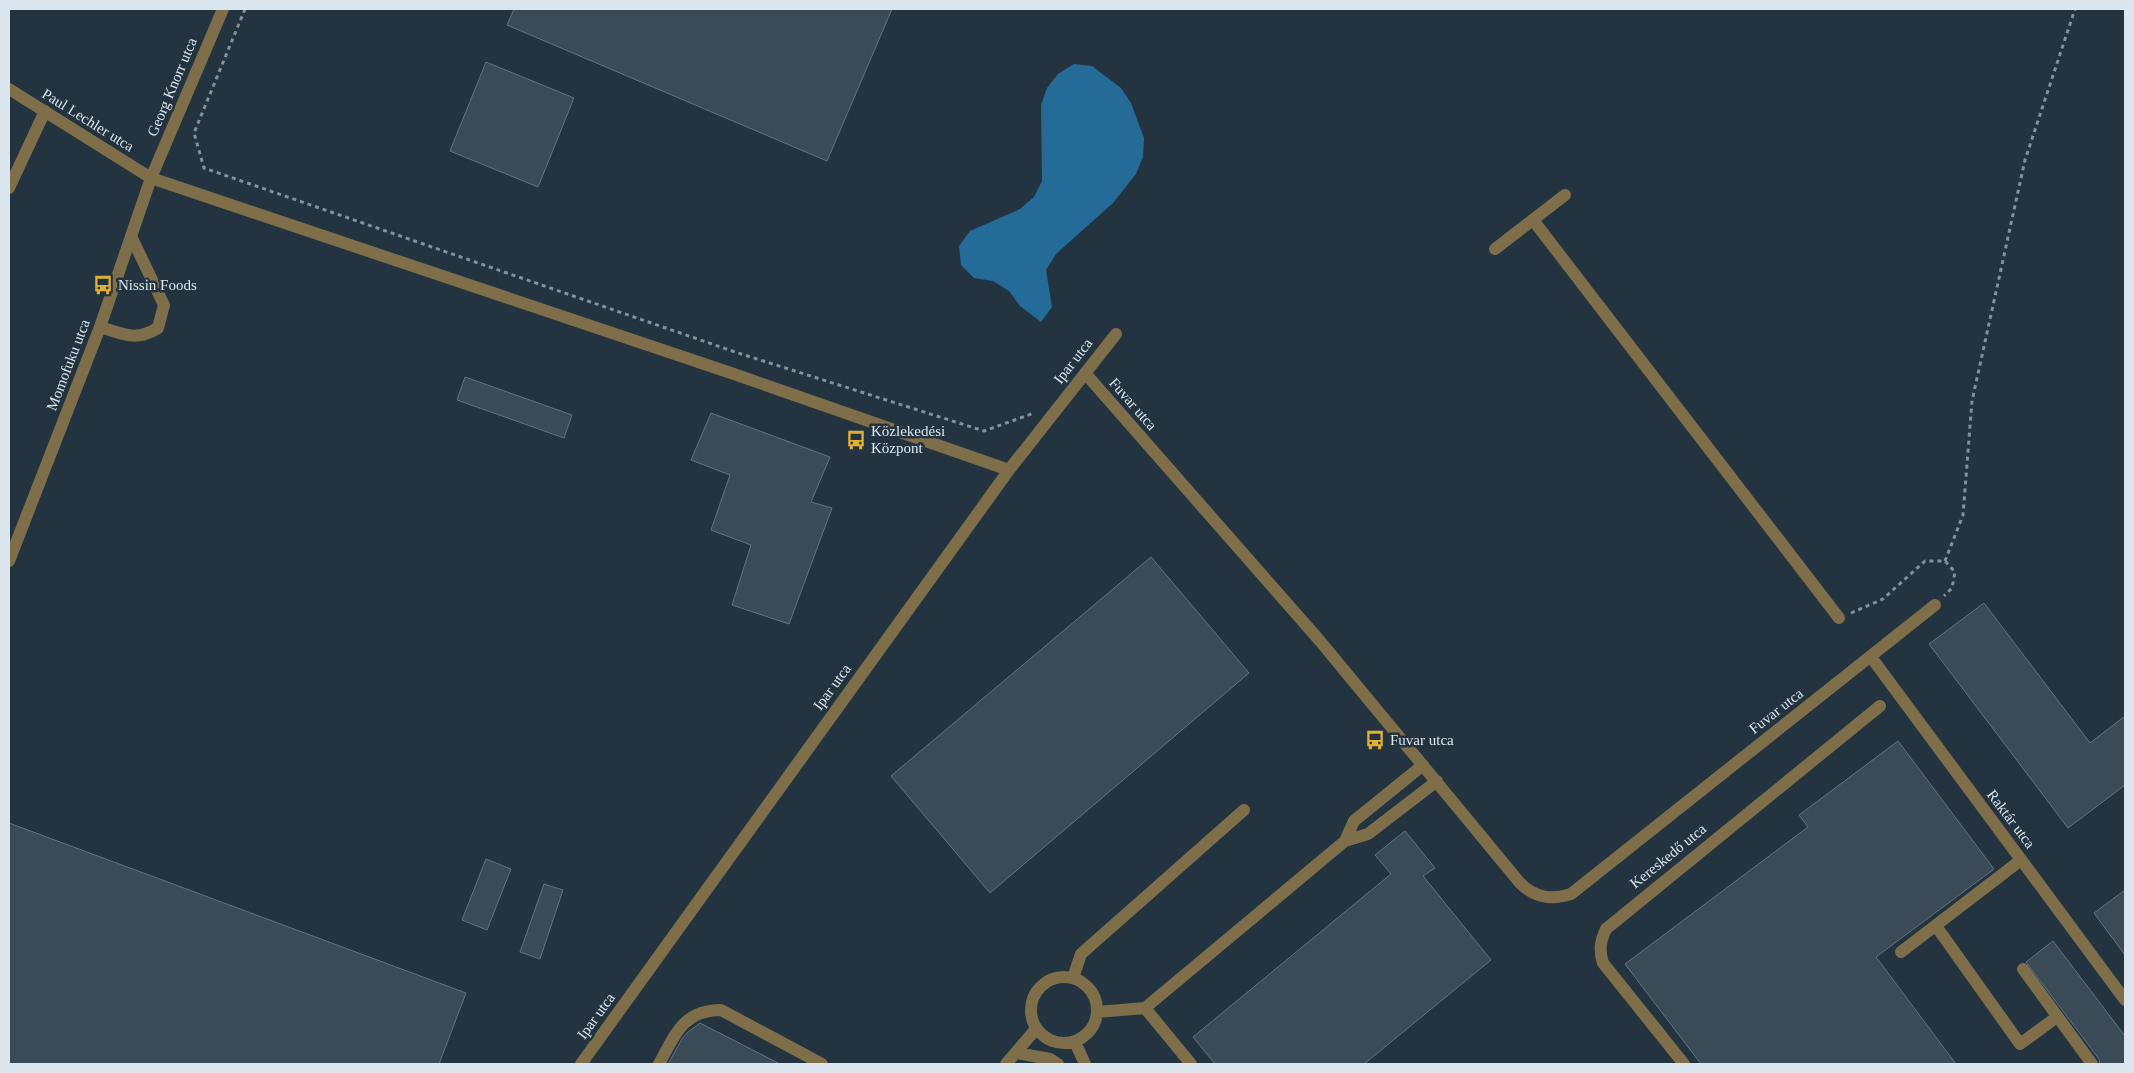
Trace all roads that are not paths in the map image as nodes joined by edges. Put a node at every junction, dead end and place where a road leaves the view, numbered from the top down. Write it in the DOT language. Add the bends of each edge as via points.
graph roads {
  1 [pos="223,9"];
  2 [pos="9,89"];
  3 [pos="45,111"];
  4 [pos="151,178"];
  5 [pos="9,188"];
  6 [pos="1565,195"];
  7 [pos="1533,220"];
  8 [pos="132,236"];
  9 [pos="1495,249"];
  10 [pos="100,327"];
  11 [pos="1116,334"];
  12 [pos="1084,374"];
  13 [pos="1009,470"];
  14 [pos="9,561"];
  15 [pos="1935,605"];
  16 [pos="1839,618"];
  17 [pos="1871,657"];
  18 [pos="1880,706"];
  19 [pos="1423,765"];
  20 [pos="1437,781"];
  21 [pos="1244,810"];
  22 [pos="1344,841"];
  23 [pos="2021,860"];
  24 [pos="1936,926"];
  25 [pos="1901,952"];
  26 [pos="2023,969"];
  27 [pos="1073,978"];
  28 [pos="2125,1000"];
  29 [pos="1145,1008"];
  30 [pos="1097,1012"];
  31 [pos="2057,1017"];
  32 [pos="1036,1030"];
  33 [pos="1075,1042"];
  34 [pos="1017,1053"];
  35 [pos="581,1064"];
  36 [pos="659,1064"];
  37 [pos="822,1064"];
  38 [pos="1006,1064"];
  39 [pos="1058,1064"];
  40 [pos="1084,1064"];
  41 [pos="1190,1064"];
  42 [pos="1684,1064"];
  43 [pos="2092,1064"];
  1 -- 4 [label="street, Georg Knorr utca"];
  2 -- 3 [label="street, Paul Lechler utca"];
  3 -- 4 [label="street, Paul Lechler utca"];
  3 -- 5 [label="street"];
  4 -- 8 [label="street, Momofuku utca"];
  4 -- 13 [label="street, Paul Lechler utca"];
  6 -- 7 [label="street"];
  7 -- 9 [label="street"];
  7 -- 16 [label="street"];
  8 -- 10 [label="street, Momofuku utca"];
  8 -- 10 [label="street" via="164,306 158,328 145,336 130,336"];
  10 -- 14 [label="street, Momofuku utca"];
  11 -- 12 [label="street, Ipar utca"];
  12 -- 13 [label="street, Ipar utca"];
  12 -- 19 [label="street, Fuvar utca" via="1320,642"];
  13 -- 35 [label="street, Ipar utca"];
  15 -- 17 [label="street, Fuvar utca"];
  17 -- 20 [label="street, Fuvar utca" via="1571,894 1560,898 1538,896 1527,891"];
  17 -- 23 [label="street, Raktár utca"];
  18 -- 42 [label="street, Kereskedő utca" via="1606,929 1599,952 1603,963"];
  19 -- 20 [label="street, Fuvar utca"];
  19 -- 22 [label="street" via="1354,821"];
  20 -- 22 [label="street" via="1368,834"];
  21 -- 27 [label="street" via="1081,954"];
  22 -- 29 [label="street"];
  23 -- 24 [label="street"];
  23 -- 28 [label="street, Raktár utca"];
  24 -- 25 [label="street"];
  24 -- 31 [label="street" via="2020,1044"];
  26 -- 31 [label="street"];
  27 -- 30 [label="street" via="1091,991"];
  27 -- 32 [label="street" via="1051,979 1038,989 1030,1009"];
  29 -- 30 [label="street"];
  29 -- 41 [label="street"];
  30 -- 33 [label="street" via="1089,1032"];
  31 -- 43 [label="street"];
  32 -- 33 [label="street" via="1053,1042"];
  32 -- 34 [label="street"];
  33 -- 40 [label="street"];
  34 -- 38 [label="street"];
  34 -- 39 [label="street" via="1050,1059"];
  36 -- 37 [label="street" via="681,1027 695,1014 707,1010 721,1010"];
}
